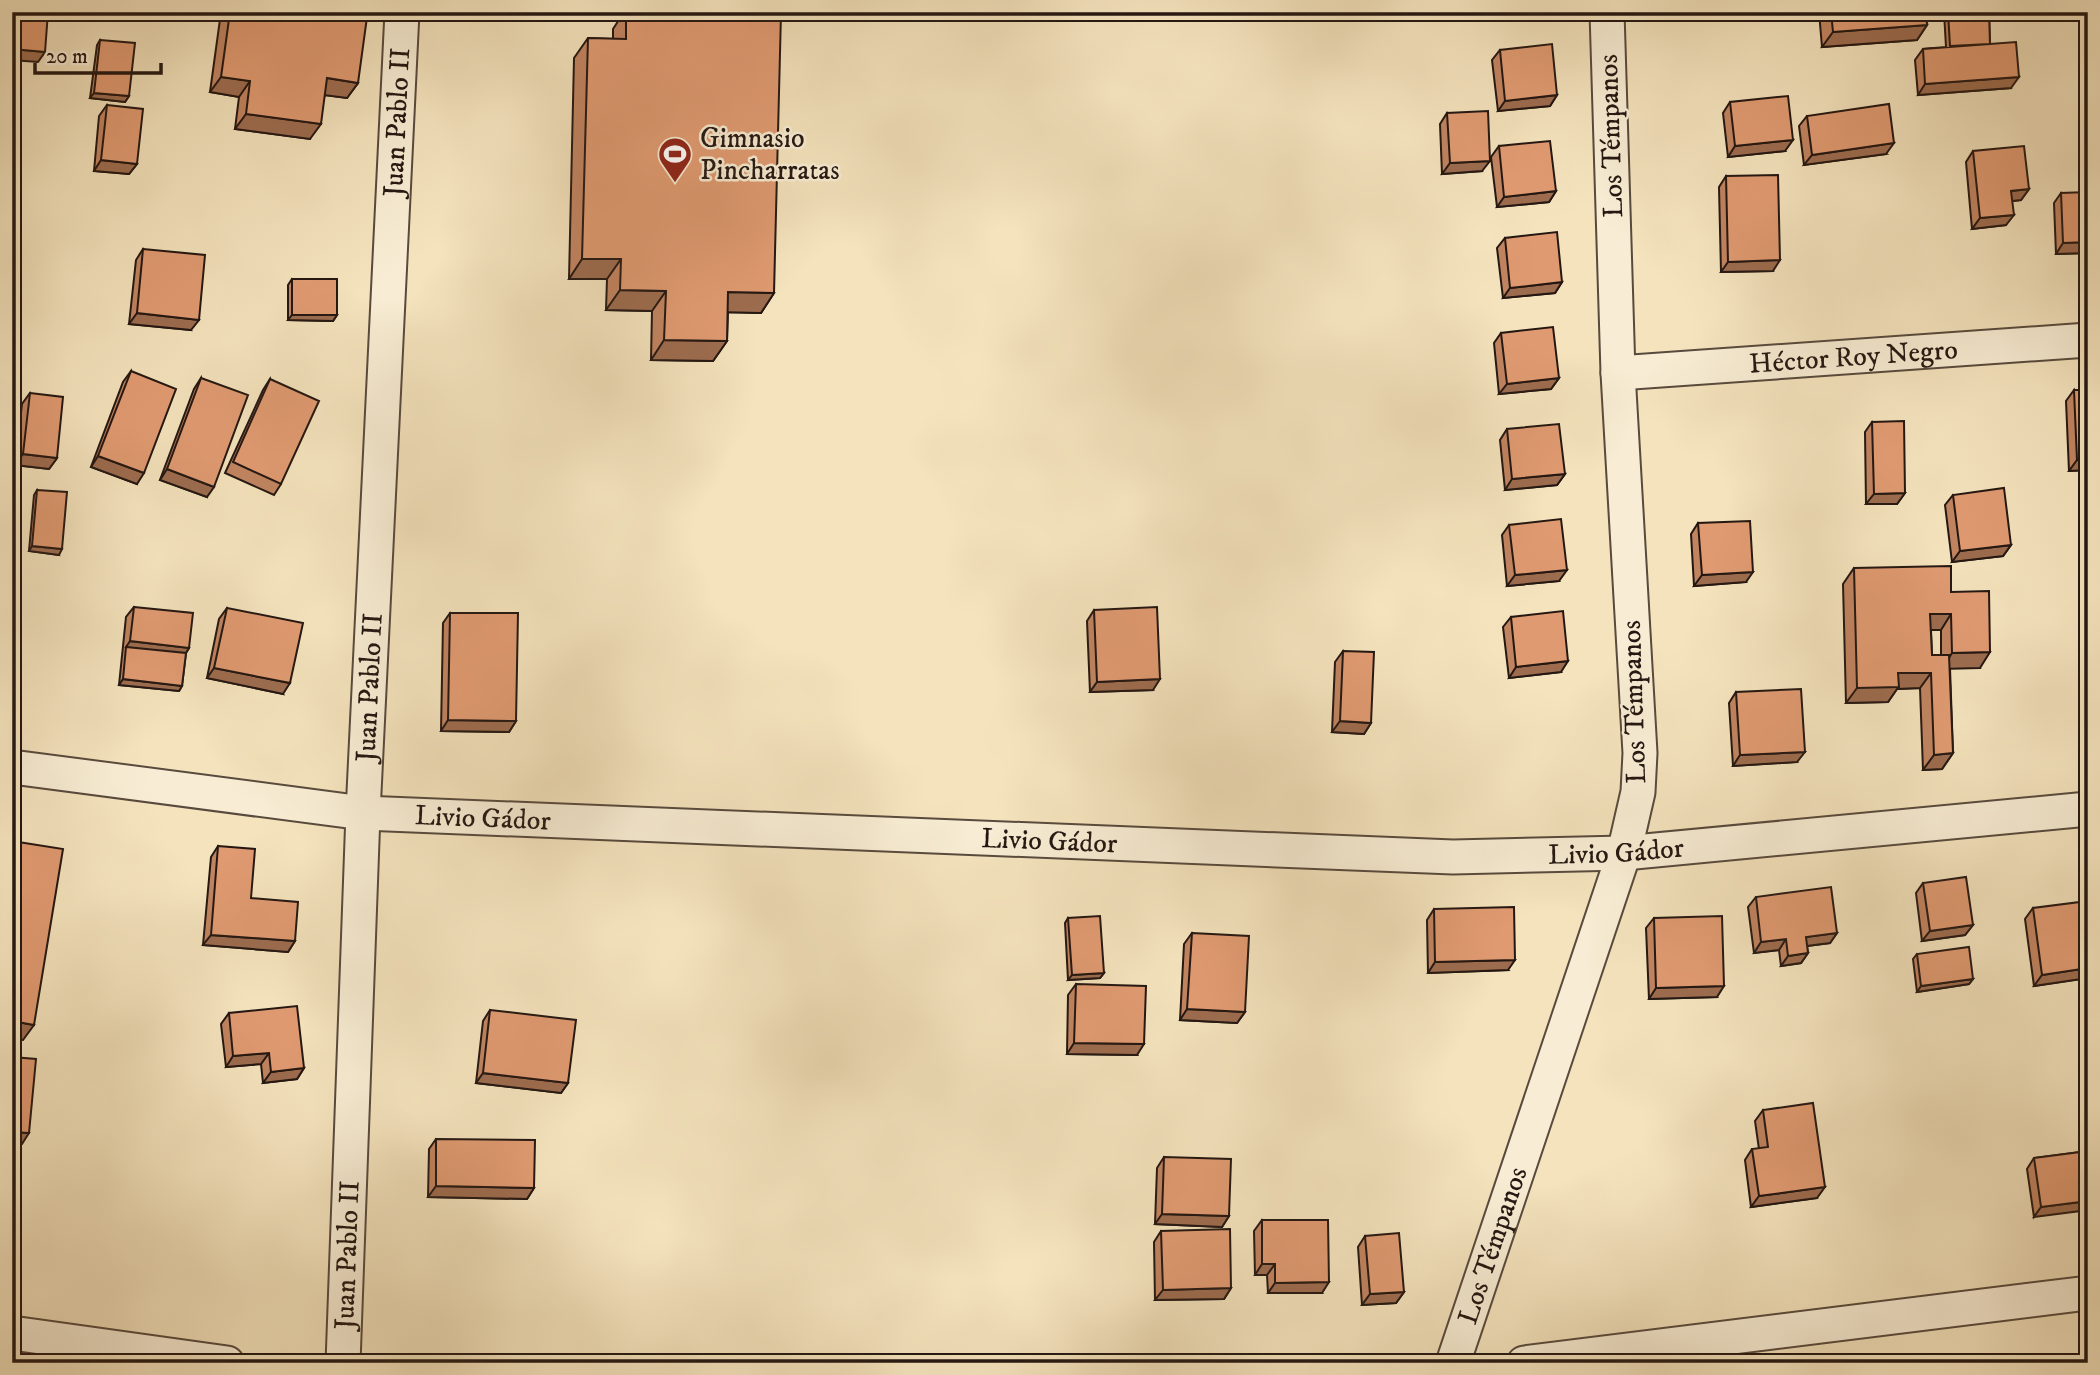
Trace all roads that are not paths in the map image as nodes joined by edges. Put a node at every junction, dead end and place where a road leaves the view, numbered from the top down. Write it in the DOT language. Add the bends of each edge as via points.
graph roads {
  1 [pos="402,12"];
  2 [pos="1607,12"];
  3 [pos="2088,340"];
  4 [pos="1618,373"];
  5 [pos="12,767"];
  6 [pos="2088,809"];
  7 [pos="363,814"];
  8 [pos="1625,853"];
  9 [pos="2088,1293"];
  10 [pos="12,1333"];
  11 [pos="227,1363"];
  12 [pos="343,1363"];
  13 [pos="1453,1363"];
  14 [pos="1524,1363"];
  1 -- 7 [label="street, Juan Pablo II"];
  2 -- 4 [label="street, Los Témpanos"];
  3 -- 4 [label="street, Héctor Roy Negro"];
  4 -- 8 [label="street, Los Témpanos" via="1640,753 1638,792"];
  5 -- 7 [label="street, Livio Gádor"];
  6 -- 8 [label="street, Livio Gádor"];
  7 -- 8 [label="street, Livio Gádor" via="1453,857"];
  7 -- 12 [label="street, Juan Pablo II"];
  8 -- 13 [label="street, Los Témpanos"];
  9 -- 14 [label="street"];
  10 -- 11 [label="street"];
}
